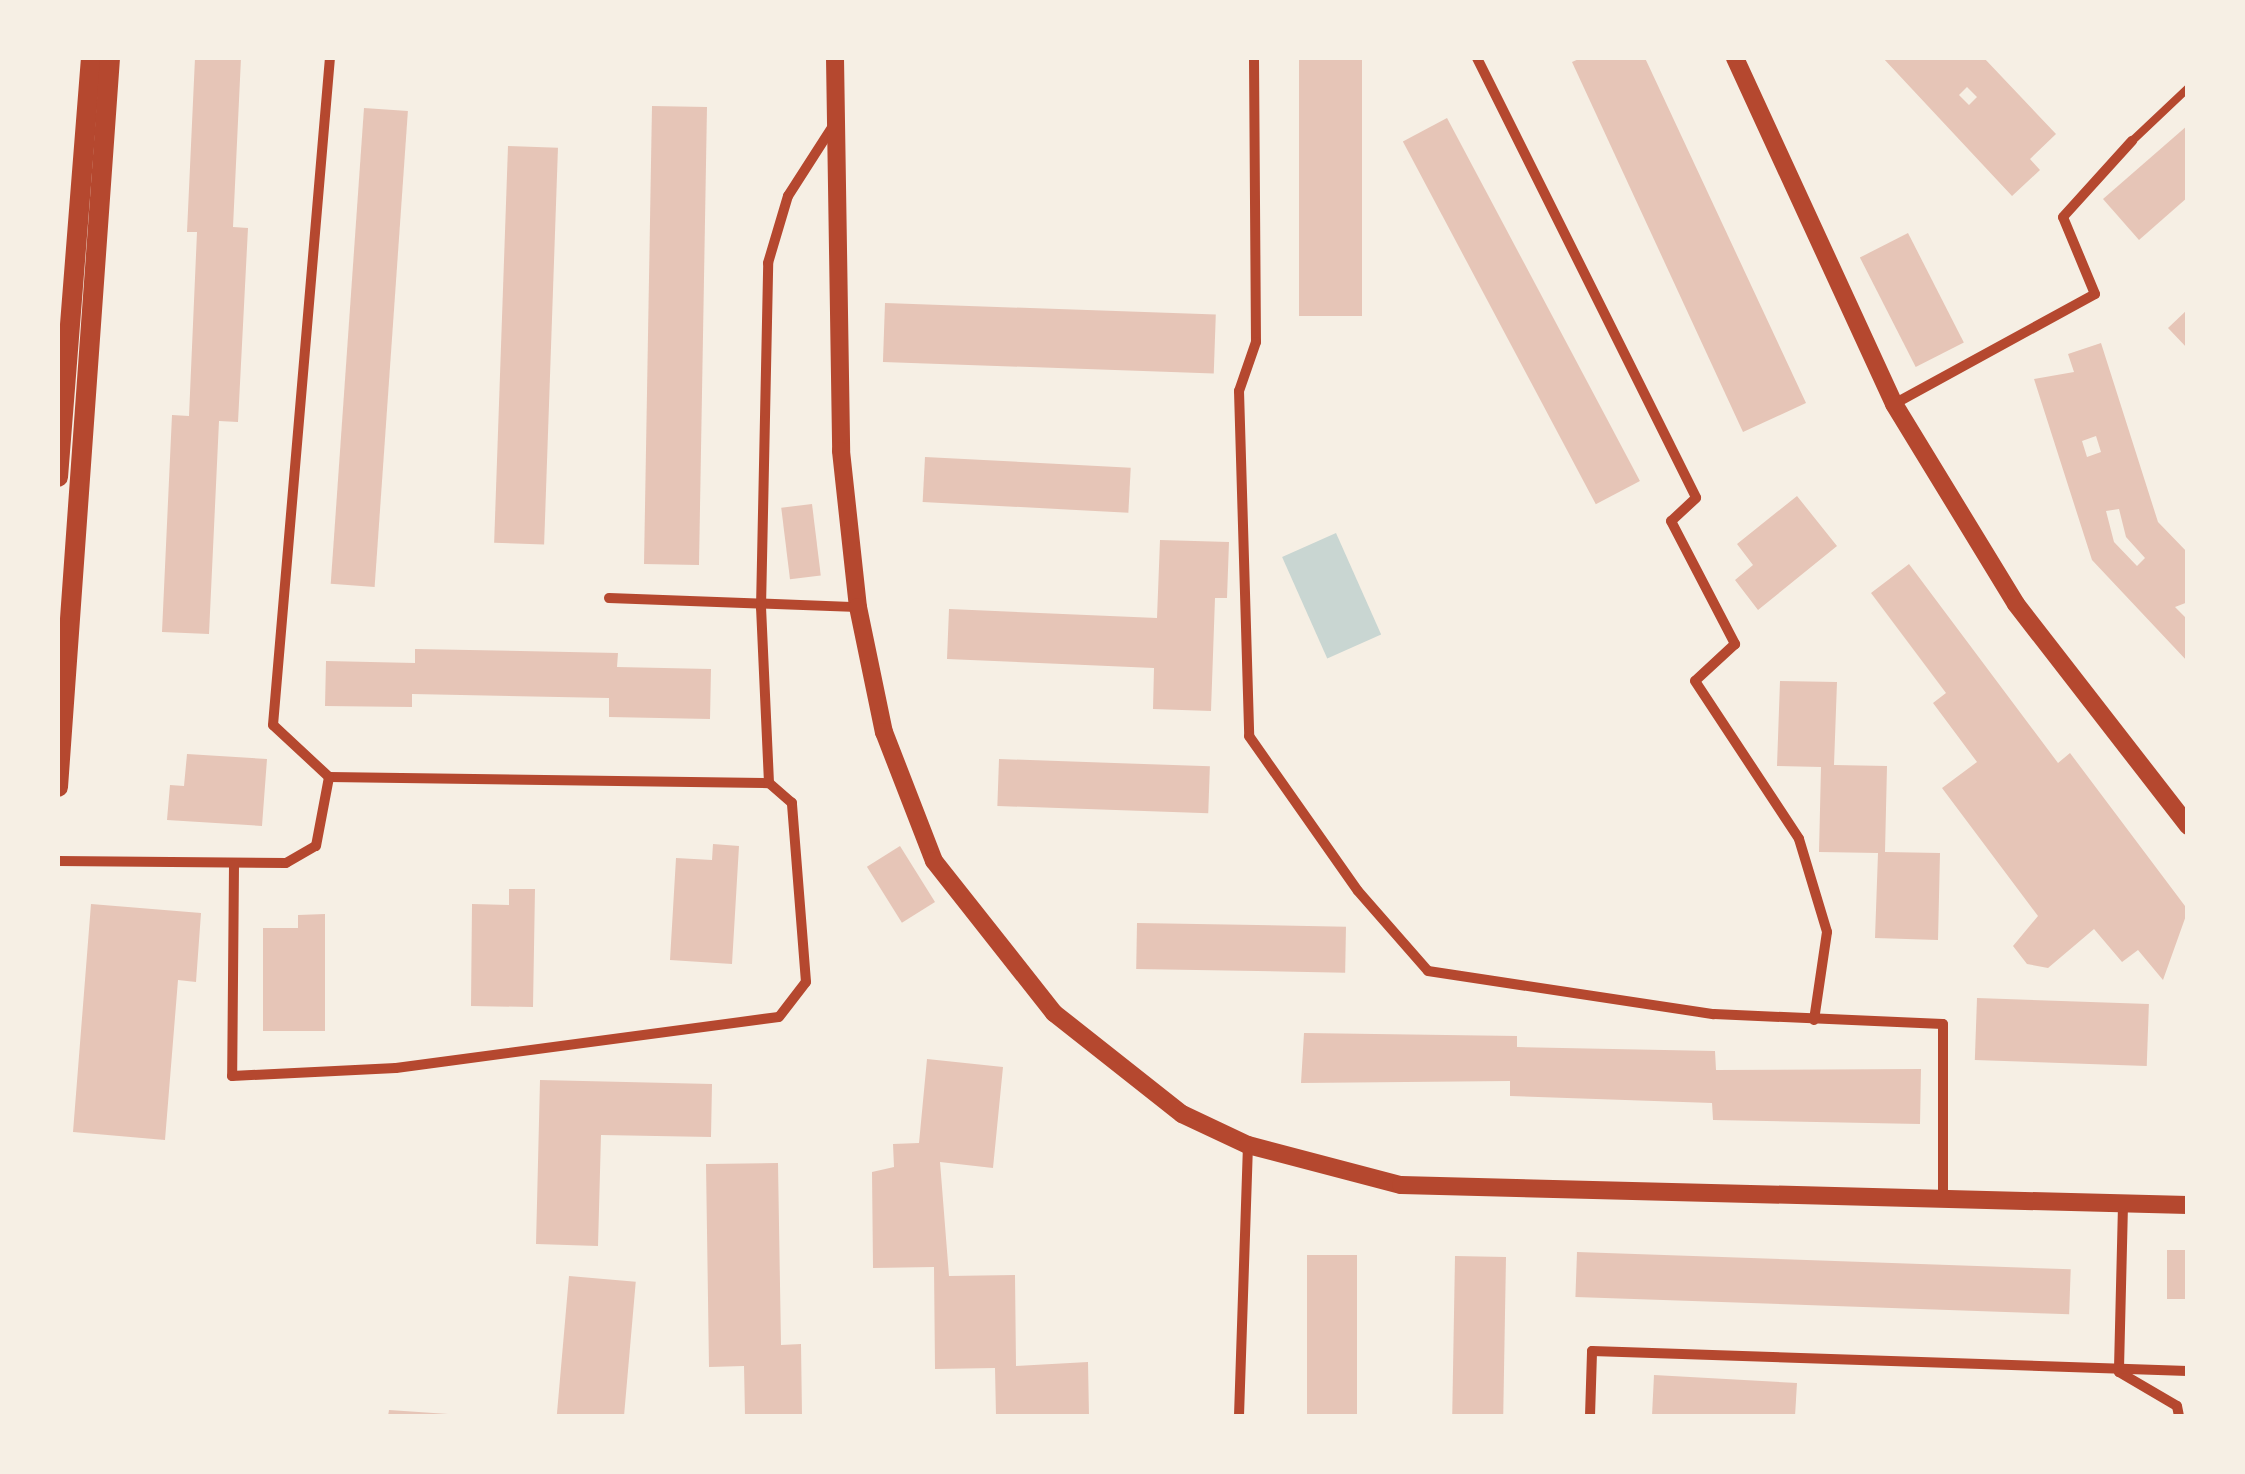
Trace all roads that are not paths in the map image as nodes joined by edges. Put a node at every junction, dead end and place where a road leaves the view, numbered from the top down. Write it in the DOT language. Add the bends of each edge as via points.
graph roads {
  1 [pos="91,58"];
  2 [pos="110,58"];
  3 [pos="330,58"];
  4 [pos="836,58"];
  5 [pos="1254,58"];
  6 [pos="1476,58"];
  7 [pos="1736,58"];
  8 [pos="2188,88"];
  9 [pos="834,126"];
  10 [pos="2132,141"];
  11 [pos="63,343"];
  12 [pos="1894,404"];
  13 [pos="58,478"];
  14 [pos="610,598"];
  15 [pos="858,607"];
  16 [pos="761,608"];
  17 [pos="330,777"];
  18 [pos="769,783"];
  19 [pos="58,787"];
  20 [pos="2188,826"];
  21 [pos="58,862"];
  22 [pos="234,864"];
  23 [pos="1814,1020"];
  24 [pos="1248,1145"];
  25 [pos="1942,1199"];
  26 [pos="2123,1205"];
  27 [pos="2188,1205"];
  28 [pos="2188,1371"];
  29 [pos="2119,1372"];
  30 [pos="1239,1416"];
  31 [pos="1590,1416"];
  32 [pos="2179,1416"];
  1 -- 11 [label="main road"];
  2 -- 19 [label="main road"];
  3 -- 17 [label="street" via="273,724"];
  4 -- 9 [label="street"];
  5 -- 23 [label="street" via="1256,342 1239,392 1248,736 1358,892 1428,971 1714,1014"];
  6 -- 23 [label="street" via="1696,498 1671,521 1736,644 1694,680 1800,839 1828,932"];
  7 -- 12 [label="street"];
  8 -- 10 [label="lane"];
  9 -- 15 [label="street" via="841,451"];
  9 -- 16 [label="street" via="788,196 768,262"];
  10 -- 12 [label="street" via="2063,217 2095,294"];
  11 -- 13 [label="main road"];
  12 -- 20 [label="street" via="2016,604"];
  14 -- 16 [label="street"];
  15 -- 16 [label="street"];
  15 -- 24 [label="street" via="884,732 934,860 1054,1013 1182,1114"];
  16 -- 18 [label="street"];
  17 -- 18 [label="street"];
  17 -- 22 [label="street" via="316,846 286,863"];
  18 -- 22 [label="street" via="792,803 806,982 779,1017 396,1068 232,1076"];
  21 -- 22 [label="street"];
  23 -- 25 [label="street" via="1944,1024"];
  24 -- 25 [label="street" via="1401,1185"];
  24 -- 30 [label="street"];
  25 -- 26 [label="street"];
  26 -- 27 [label="street"];
  26 -- 29 [label="street"];
  28 -- 29 [label="street"];
  29 -- 31 [label="street" via="1592,1351"];
  29 -- 32 [label="street" via="2177,1406"];
}
